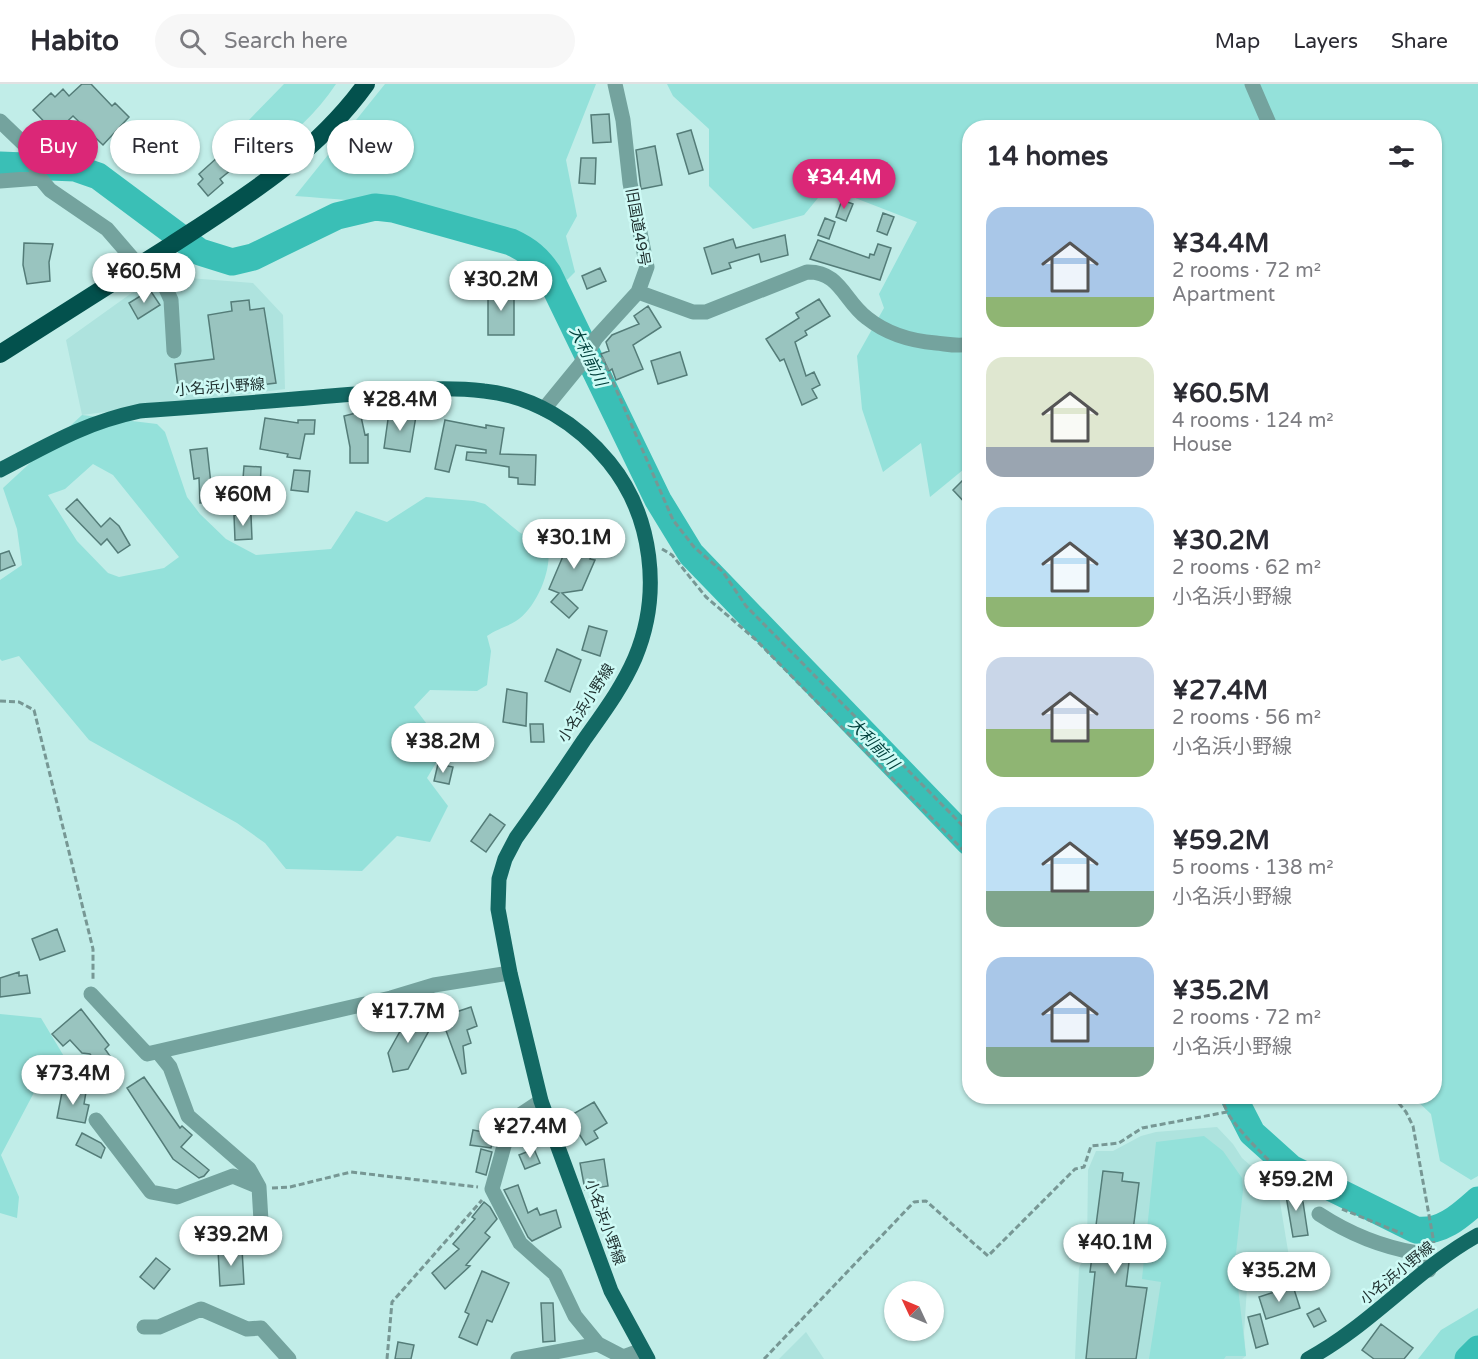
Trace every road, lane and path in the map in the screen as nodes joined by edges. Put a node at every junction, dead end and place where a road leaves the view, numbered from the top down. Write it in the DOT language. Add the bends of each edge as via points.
graph roads {
  1 [pos="366,84"];
  2 [pos="615,84"];
  3 [pos="1252,84"];
  4 [pos="1267,120"];
  5 [pos="0,121"];
  6 [pos="39,176"];
  7 [pos="0,181"];
  8 [pos="139,266"];
  9 [pos="638,292"];
  10 [pos="594,341"];
  11 [pos="962,344"];
  12 [pos="174,351"];
  13 [pos="0,354"];
  14 [pos="544,409"];
  15 [pos="0,470"];
  16 [pos="648,548"];
  17 [pos="0,701"];
  18 [pos="962,825"];
  19 [pos="962,849"];
  20 [pos="510,973"];
  21 [pos="91,994"];
  22 [pos="158,1052"];
  23 [pos="541,1101"];
  24 [pos="1224,1104"];
  25 [pos="1400,1104"];
  26 [pos="1227,1112"];
  27 [pos="96,1120"];
  28 [pos="259,1187"];
  29 [pos="492,1189"];
  30 [pos="1324,1206"];
  31 [pos="261,1221"];
  32 [pos="1404,1234"];
  33 [pos="1478,1235"];
  34 [pos="1432,1238"];
  35 [pos="1424,1240"];
  36 [pos="1434,1243"];
  37 [pos="1429,1270"];
  38 [pos="144,1327"];
  39 [pos="597,1344"];
  40 [pos="645,1354"];
  41 [pos="289,1359"];
  42 [pos="387,1359"];
  43 [pos="518,1359"];
  44 [pos="764,1359"];
  45 [pos="1308,1359"];
  1 -- 8 [label="highway" via="318,140 286,168"];
  2 -- 9 [label="street, 旧国道49号" via="647,267"];
  3 -- 4 [label="street"];
  5 -- 6 [label="street" via="25,145"];
  6 -- 7 [label="street"];
  6 -- 8 [label="street" via="61,199 107,229"];
  8 -- 12 [label="street" via="162,280 171,300"];
  8 -- 13 [label="highway"];
  9 -- 10 [label="street, 旧国道49号"];
  9 -- 11 [label="street" via="693,312 706,312 815,272 834,279 861,314 892,333 913,342"];
  10 -- 14 [label="street, 旧国道49号"];
  10 -- 18 [label="path" via="682,532 723,572 746,606"];
  14 -- 15 [label="main road, 小名浜小野線" via="509,394 437,388 140,411 77,429"];
  14 -- 16 [label="main road, 小名浜小野線" via="570,424 620,475 638,511"];
  16 -- 19 [label="path" via="672,555 706,597 755,639"];
  16 -- 20 [label="main road, 小名浜小野線" via="651,585 636,657 618,691 505,859 499,879 498,909"];
  17 -- 21 [label="path" via="19,702 34,710 93,948"];
  20 -- 22 [label="street" via="434,985"];
  20 -- 23 [label="main road, 小名浜小野線"];
  21 -- 22 [label="street" via="147,1054"];
  22 -- 28 [label="street" via="170,1067 188,1116 249,1169"];
  23 -- 29 [label="street" via="511,1120"];
  23 -- 40 [label="main road, 小名浜小野線" via="612,1290"];
  24 -- 26 [label="path"];
  25 -- 34 [label="path" via="1413,1126"];
  26 -- 30 [label="path" via="1271,1161"];
  26 -- 44 [label="path" via="1142,1128 1119,1143 1091,1146 1084,1167 1075,1169 988,1256 926,1201 914,1202"];
  27 -- 28 [label="street" via="151,1192 177,1197 233,1176"];
  28 -- 29 [label="path" via="290,1187 351,1172"];
  28 -- 31 [label="street"];
  29 -- 39 [label="street" via="520,1243 555,1274 575,1316"];
  29 -- 42 [label="path" via="392,1302"];
  30 -- 32 [label="path"];
  30 -- 37 [label="street" via="1336,1225 1392,1248 1417,1253"];
  33 -- 37 [label="main road, 小名浜小野線"];
  35 -- 36 [label="path"];
  37 -- 45 [label="main road, 小名浜小野線" via="1376,1314"];
  38 -- 41 [label="street" via="159,1327 201,1309 247,1329 261,1328"];
  39 -- 40 [label="street" via="623,1357"];
  39 -- 43 [label="street"];
}
